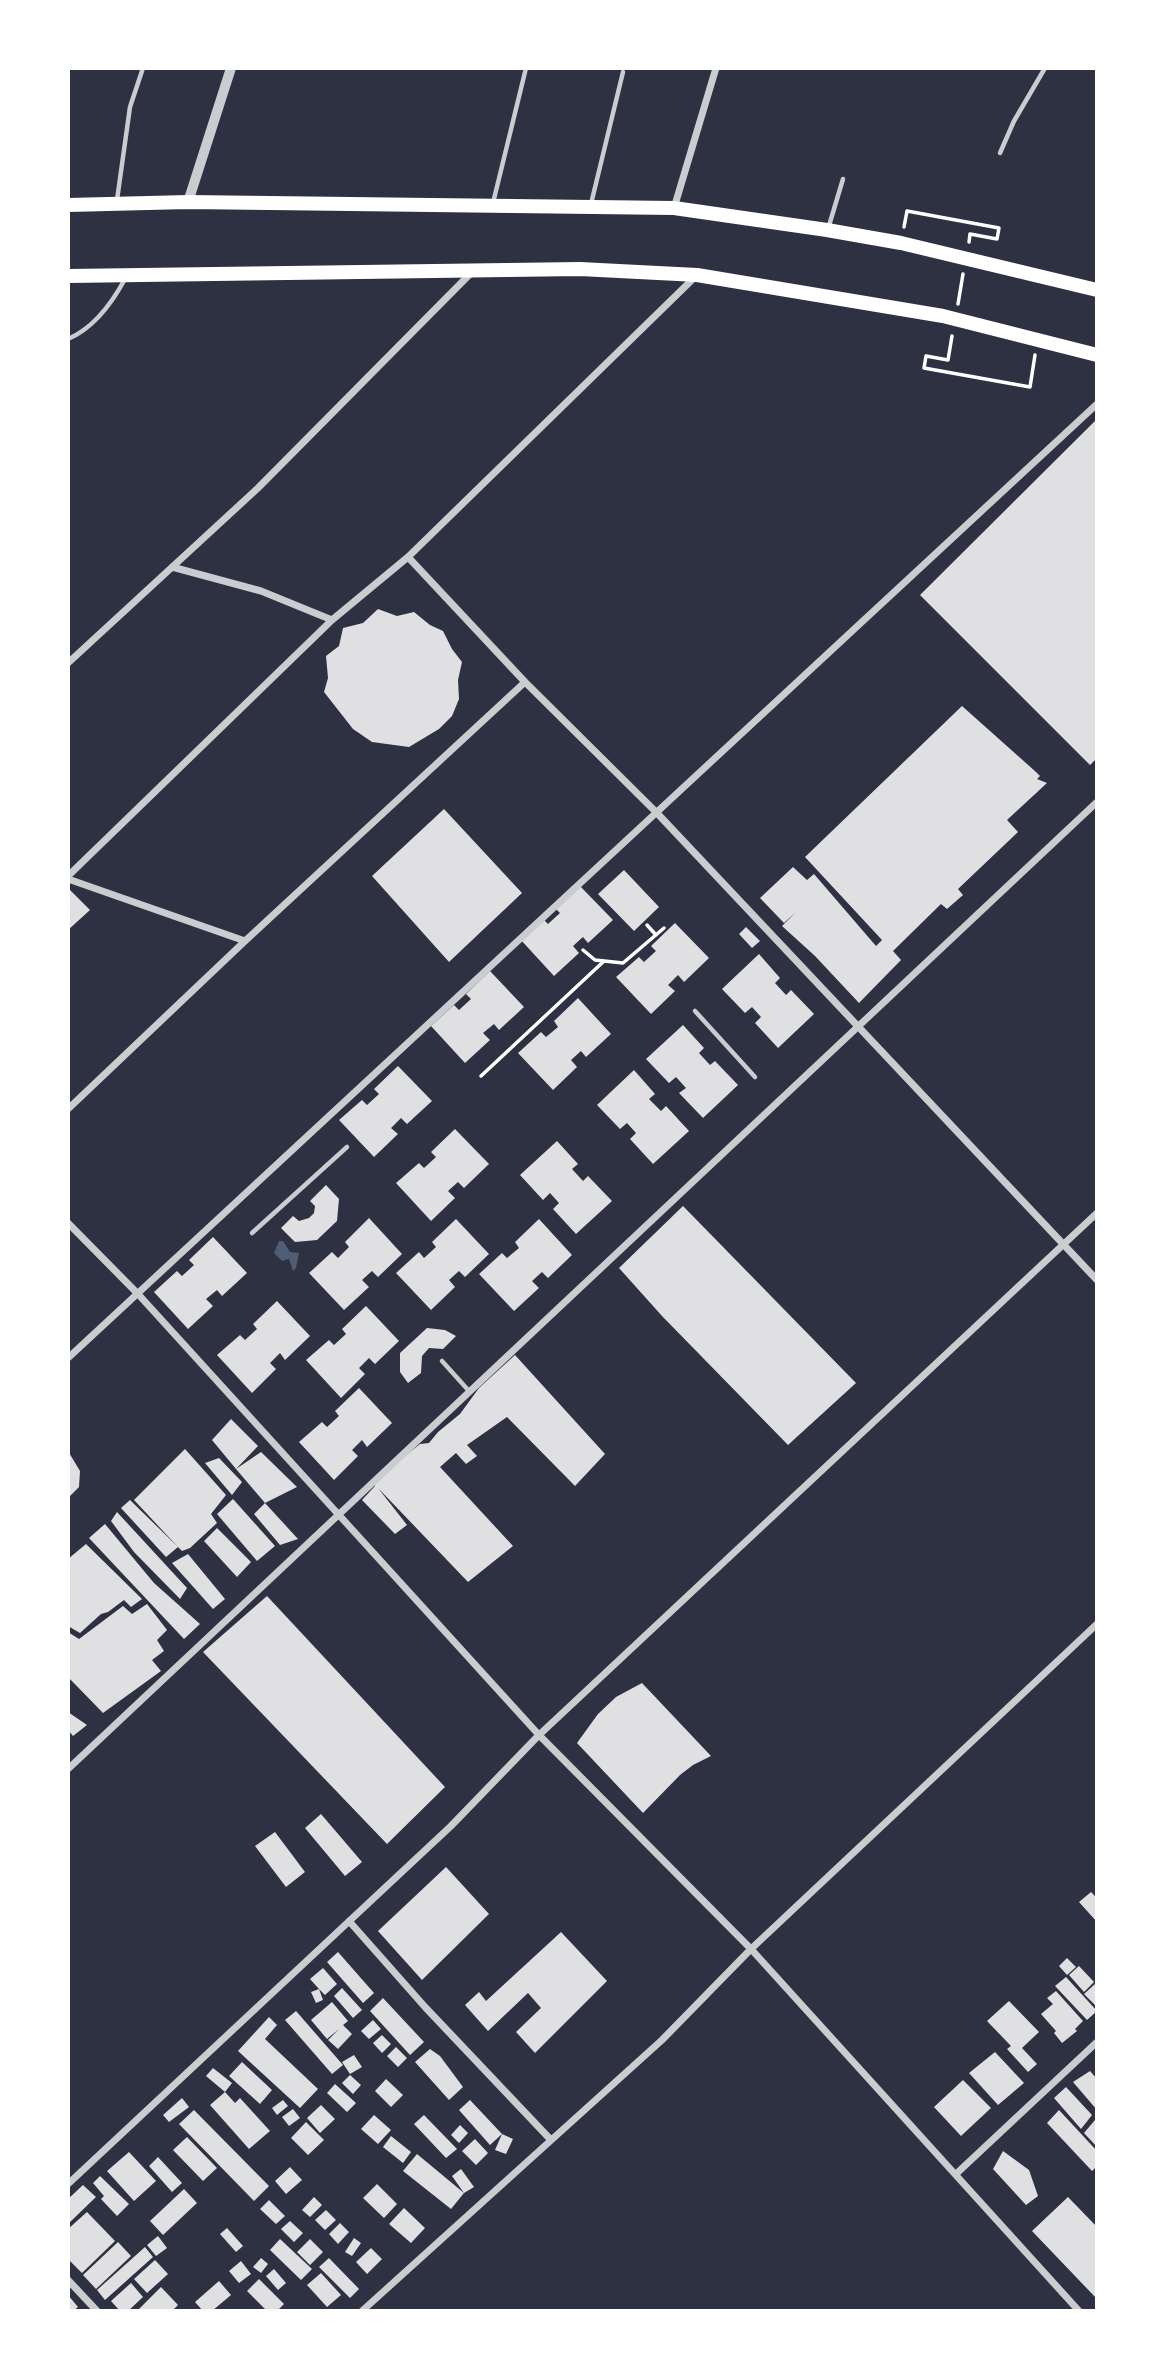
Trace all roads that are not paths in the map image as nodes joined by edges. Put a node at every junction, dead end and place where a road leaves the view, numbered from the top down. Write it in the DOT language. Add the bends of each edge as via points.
graph roads {
  1 [pos="143,68"];
  2 [pos="231,68"];
  3 [pos="526,68"];
  4 [pos="716,68"];
  5 [pos="1045,68"];
  6 [pos="623,72"];
  7 [pos="1000,153"];
  8 [pos="843,179"];
  9 [pos="188,202"];
  10 [pos="116,204"];
  11 [pos="68,205"];
  12 [pos="493,205"];
  13 [pos="590,208"];
  14 [pos="674,208"];
  15 [pos="827,230"];
  16 [pos="474,270"];
  17 [pos="127,275"];
  18 [pos="697,275"];
  19 [pos="68,276"];
  20 [pos="1097,290"];
  21 [pos="68,340"];
  22 [pos="1097,355"];
  23 [pos="1097,404"];
  24 [pos="408,557"];
  25 [pos="172,567"];
  26 [pos="332,620"];
  27 [pos="68,663"];
  28 [pos="525,682"];
  29 [pos="1097,802"];
  30 [pos="656,812"];
  31 [pos="68,877"];
  32 [pos="245,941"];
  33 [pos="695,1012"];
  34 [pos="857,1028"];
  35 [pos="755,1077"];
  36 [pos="68,1110"];
  37 [pos="347,1147"];
  38 [pos="1097,1213"];
  39 [pos="68,1223"];
  40 [pos="251,1233"];
  41 [pos="1063,1244"];
  42 [pos="1097,1280"];
  43 [pos="138,1294"];
  44 [pos="68,1358"];
  45 [pos="442,1362"];
  46 [pos="469,1391"];
  47 [pos="338,1513"];
  48 [pos="1097,1624"];
  49 [pos="539,1735"];
  50 [pos="68,1769"];
  51 [pos="349,1921"];
  52 [pos="751,1949"];
  53 [pos="1097,2042"];
  54 [pos="551,2140"];
  55 [pos="956,2174"];
  56 [pos="68,2184"];
  57 [pos="68,2280"];
  58 [pos="97,2311"];
  59 [pos="362,2311"];
  60 [pos="1079,2311"];
  1 -- 10 [label="lane" via="130,107"];
  2 -- 9 [label="street"];
  3 -- 12 [label="lane"];
  4 -- 14 [label="street"];
  5 -- 7 [label="lane"];
  6 -- 13 [label="lane"];
  8 -- 15 [label="lane"];
  9 -- 10 [label="highway"];
  9 -- 12 [label="highway"];
  10 -- 11 [label="highway"];
  12 -- 13 [label="highway"];
  13 -- 14 [label="highway"];
  14 -- 15 [label="highway"];
  15 -- 20 [label="highway"];
  16 -- 17 [label="highway"];
  16 -- 18 [label="highway"];
  16 -- 25 [label="street" via="258,488"];
  17 -- 19 [label="highway"];
  17 -- 21 [label="lane" via="98,317"];
  18 -- 22 [label="highway" via="943,316"];
  18 -- 24 [label="street"];
  23 -- 30 [label="street"];
  24 -- 26 [label="street"];
  24 -- 28 [label="street"];
  25 -- 26 [label="street" via="261,591"];
  25 -- 27 [label="street"];
  26 -- 31 [label="street"];
  28 -- 30 [label="street"];
  28 -- 32 [label="street"];
  29 -- 34 [label="street"];
  30 -- 34 [label="street"];
  30 -- 43 [label="street"];
  31 -- 32 [label="street"];
  32 -- 36 [label="street"];
  33 -- 35 [label="lane"];
  34 -- 41 [label="street"];
  34 -- 46 [label="street"];
  37 -- 40 [label="lane"];
  38 -- 41 [label="street"];
  39 -- 43 [label="street"];
  41 -- 42 [label="street"];
  41 -- 49 [label="street"];
  43 -- 44 [label="street"];
  43 -- 47 [label="street"];
  45 -- 46 [label="lane"];
  46 -- 47 [label="street"];
  47 -- 49 [label="street"];
  47 -- 50 [label="street"];
  48 -- 52 [label="street"];
  49 -- 51 [label="street"];
  49 -- 52 [label="street"];
  51 -- 54 [label="street"];
  51 -- 56 [label="street"];
  52 -- 54 [label="street" via="662,2040"];
  52 -- 55 [label="street"];
  53 -- 55 [label="street"];
  54 -- 59 [label="street"];
  55 -- 60 [label="street"];
  57 -- 58 [label="street"];
}
